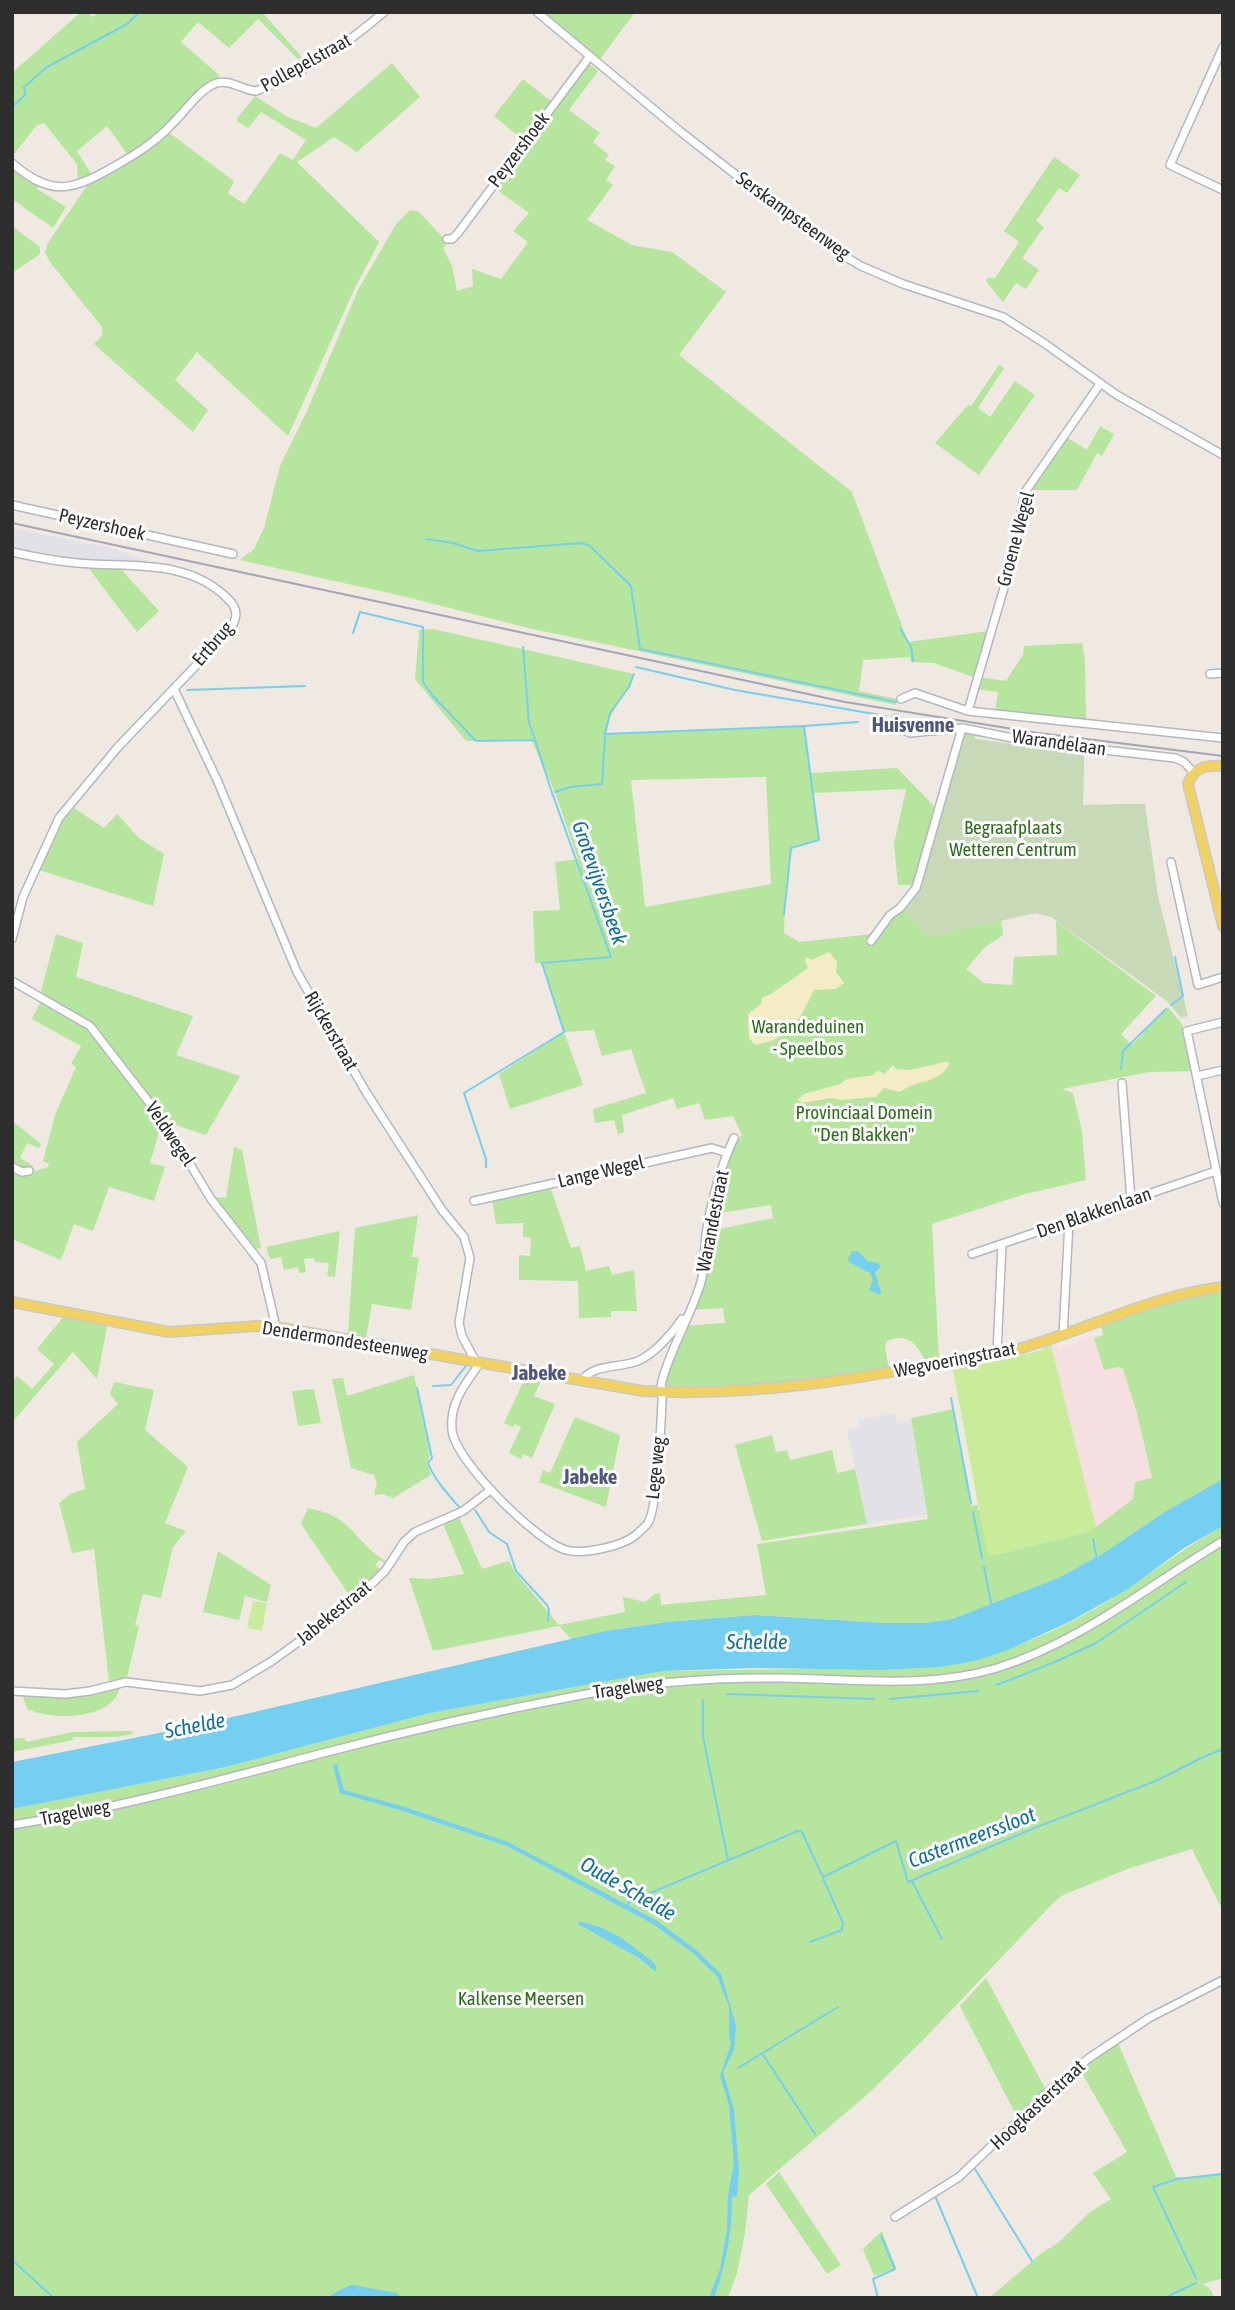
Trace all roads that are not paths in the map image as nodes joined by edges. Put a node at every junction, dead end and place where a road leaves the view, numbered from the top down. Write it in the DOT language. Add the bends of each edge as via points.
graph roads {
  1 [pos="384,12"];
  2 [pos="537,12"];
  3 [pos="1223,47"];
  4 [pos="590,56"];
  5 [pos="12,163"];
  6 [pos="1223,190"];
  7 [pos="447,239"];
  8 [pos="1100,384"];
  9 [pos="1223,455"];
  10 [pos="12,505"];
  11 [pos="15,553"];
  12 [pos="233,554"];
  13 [pos="1223,673"];
  14 [pos="1210,674"];
  15 [pos="174,689"];
  16 [pos="901,699"];
  17 [pos="968,710"];
  18 [pos="896,718"];
  19 [pos="962,728"];
  20 [pos="1223,738"];
  21 [pos="1223,766"];
  22 [pos="1194,773"];
  23 [pos="1171,862"];
  24 [pos="1223,926"];
  25 [pos="12,939"];
  26 [pos="871,941"];
  27 [pos="1223,977"];
  28 [pos="12,981"];
  29 [pos="1223,1022"];
  30 [pos="1223,1070"];
  31 [pos="1197,1076"];
  32 [pos="1122,1083"];
  33 [pos="734,1138"];
  34 [pos="727,1153"];
  35 [pos="12,1167"];
  36 [pos="29,1171"];
  37 [pos="1216,1171"];
  38 [pos="1131,1200"];
  39 [pos="474,1201"];
  40 [pos="1223,1203"];
  41 [pos="1069,1222"];
  42 [pos="1002,1244"];
  43 [pos="972,1254"];
  44 [pos="1223,1287"];
  45 [pos="12,1302"];
  46 [pos="692,1304"];
  47 [pos="276,1327"];
  48 [pos="1063,1335"];
  49 [pos="997,1353"];
  50 [pos="478,1363"];
  51 [pos="582,1381"];
  52 [pos="662,1392"];
  53 [pos="679,1392"];
  54 [pos="489,1491"];
  55 [pos="1223,1541"];
  56 [pos="12,1691"];
  57 [pos="12,1825"];
  58 [pos="1223,1980"];
  59 [pos="895,2217"];
  1 -- 5 [label="street, Pollepelstraat" via="338,48 269,86 256,91 232,83 212,85 145,149 84,184 40,183"];
  2 -- 4 [label="street, Serskampsteenweg"];
  3 -- 6 [label="street" via="1170,165"];
  4 -- 7 [label="street, Peyzershoek" via="458,233"];
  4 -- 8 [label="street, Serskampsteenweg" via="839,253 895,281 1003,317"];
  8 -- 9 [label="street, Serskampsteenweg"];
  8 -- 17 [label="street, Groene Wegel" via="1025,492 1012,561"];
  10 -- 12 [label="street, Peyzershoek"];
  11 -- 15 [label="street, Ertbrug" via="173,570 199,578 222,593 236,609 233,625"];
  13 -- 14 [label="street"];
  15 -- 25 [label="street, Ertbrug" via="111,755 60,818 23,897"];
  15 -- 50 [label="street, Rijckerstraat" via="297,972 369,1096 464,1237 470,1258 458,1323"];
  16 -- 17 [label="street" via="915,693"];
  17 -- 20 [label="street"];
  18 -- 19 [label="street, Warandelaan" via="910,733"];
  19 -- 22 [label="street, Warandelaan" via="1033,742 1175,758"];
  19 -- 26 [label="street" via="916,888"];
  21 -- 22 [label="main road" via="1206,766"];
  22 -- 24 [label="main road" via="1189,795"];
  23 -- 27 [label="street" via="1198,985"];
  28 -- 47 [label="street, Veldwegel" via="90,1026 165,1123 211,1199 261,1263"];
  29 -- 31 [label="street" via="1187,1031"];
  30 -- 31 [label="street"];
  31 -- 37 [label="street"];
  32 -- 38 [label="street"];
  33 -- 34 [label="street, Warandestraat"];
  34 -- 39 [label="street, Lange Wegel" via="712,1148"];
  34 -- 46 [label="street, Warandestraat" via="706,1232 701,1282"];
  35 -- 36 [label="street"];
  37 -- 38 [label="street, Den Blakkenlaan"];
  37 -- 40 [label="street"];
  38 -- 41 [label="street, Den Blakkenlaan"];
  41 -- 42 [label="street, Den Blakkenlaan"];
  41 -- 48 [label="street"];
  42 -- 43 [label="street, Den Blakkenlaan"];
  42 -- 49 [label="street"];
  44 -- 48 [label="main road, Wegvoeringstraat" via="1174,1296"];
  45 -- 47 [label="main road, Dendermondesteenweg" via="169,1332"];
  46 -- 51 [label="street, Warandestraat" via="678,1325 639,1361 591,1371"];
  46 -- 52 [label="street, Warandestraat"];
  47 -- 50 [label="main road, Dendermondesteenweg"];
  48 -- 49 [label="main road, Wegvoeringstraat"];
  49 -- 53 [label="main road, Wegvoeringstraat" via="797,1387"];
  50 -- 51 [label="main road, Dendermondesteenweg"];
  50 -- 54 [label="street" via="456,1398 452,1429 459,1450"];
  51 -- 52 [label="main road, Dendermondesteenweg"];
  52 -- 53 [label="main road, Dendermondesteenweg"];
  52 -- 54 [label="street, Lege weg" via="651,1515 648,1524 629,1540 588,1551 565,1550"];
  54 -- 56 [label="street, Jabekestraat" via="463,1511 415,1532 351,1604 232,1685 200,1691 126,1682 65,1694"];
  55 -- 57 [label="street, Tragelweg" via="1077,1633 981,1672 925,1681 740,1677 607,1690"];
  58 -- 59 [label="street, Hoogkasterstraat" via="1149,2018 1089,2058 959,2177"];
}
